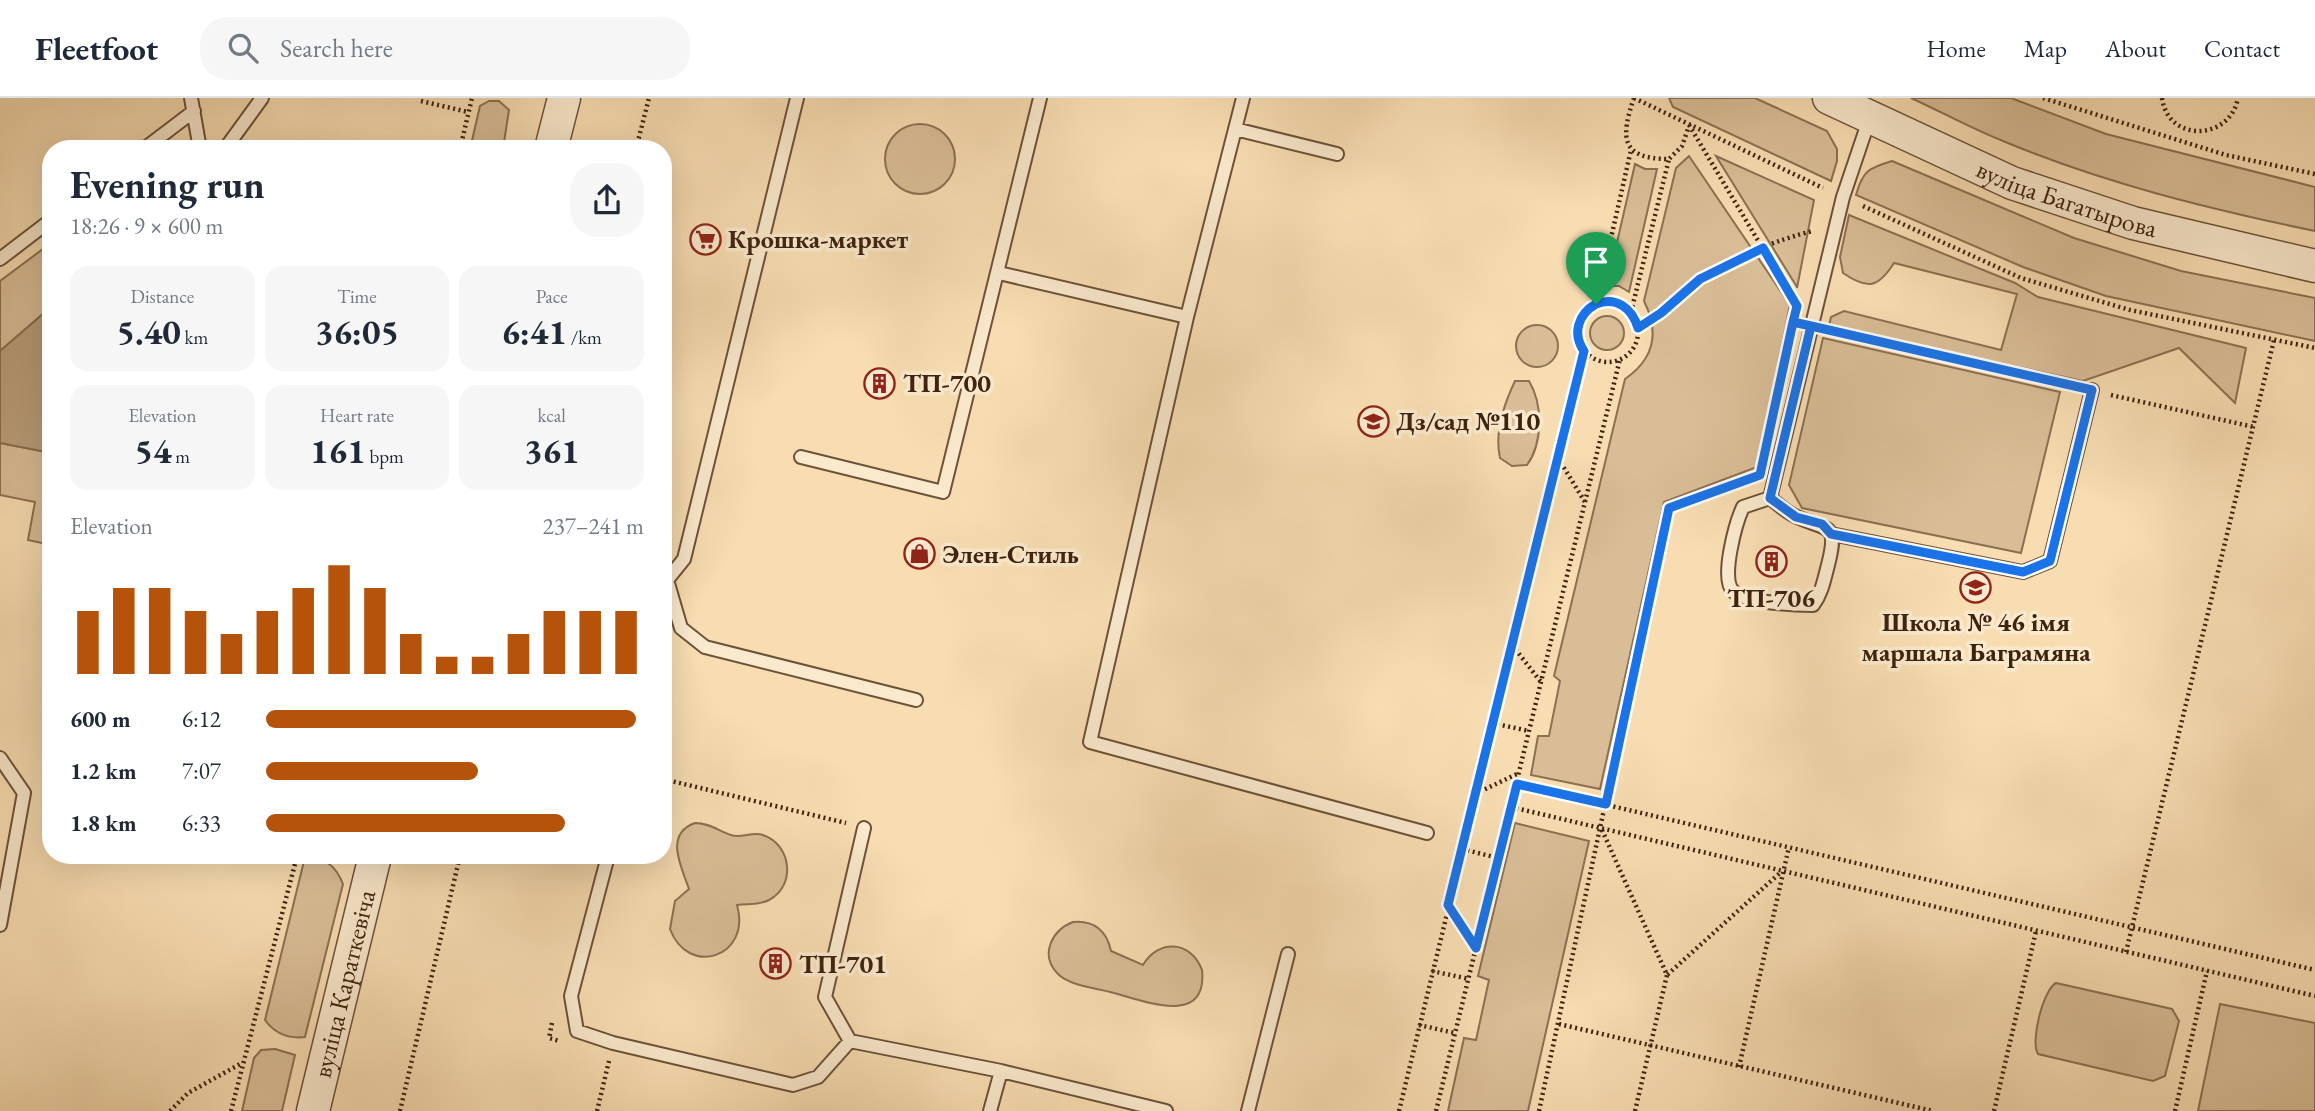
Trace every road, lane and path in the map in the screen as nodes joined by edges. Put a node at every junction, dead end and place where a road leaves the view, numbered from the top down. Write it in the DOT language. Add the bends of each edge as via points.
graph roads {
  1 [pos="262,98"];
  2 [pos="472,98"];
  3 [pos="564,98"];
  4 [pos="649,98"];
  5 [pos="797,98"];
  6 [pos="1040,98"];
  7 [pos="1243,98"];
  8 [pos="1634,98"];
  9 [pos="1829,98"];
  10 [pos="2043,98"];
  11 [pos="2162,98"];
  12 [pos="2238,98"];
  13 [pos="421,101"];
  14 [pos="193,105"];
  15 [pos="468,112"];
  16 [pos="1870,117"];
  17 [pos="1689,125"];
  18 [pos="1235,129"];
  19 [pos="2189,130"];
  20 [pos="155,140"];
  21 [pos="199,140"];
  22 [pos="232,140"];
  23 [pos="462,140"];
  24 [pos="553,140"];
  25 [pos="638,140"];
  26 [pos="2184,142"];
  27 [pos="1632,150"];
  28 [pos="1338,155"];
  29 [pos="1669,159"];
  30 [pos="2315,174"];
  31 [pos="1843,197"];
  32 [pos="42,227"];
  33 [pos="1814,231"];
  34 [pos="1763,248"];
  35 [pos="0,258"];
  36 [pos="2315,266"];
  37 [pos="999,273"];
  38 [pos="1596,304"];
  39 [pos="1631,313"];
  40 [pos="1187,317"];
  41 [pos="1811,326"];
  42 [pos="1638,328"];
  43 [pos="2274,340"];
  44 [pos="2315,348"];
  45 [pos="1584,351"];
  46 [pos="1620,359"];
  47 [pos="2092,390"];
  48 [pos="2254,427"];
  49 [pos="801,457"];
  50 [pos="1558,457"];
  51 [pos="1748,480"];
  52 [pos="1770,498"];
  53 [pos="1585,502"];
  54 [pos="1831,534"];
  55 [pos="672,572"];
  56 [pos="672,601"];
  57 [pos="1511,644"];
  58 [pos="1541,682"];
  59 [pos="916,701"];
  60 [pos="1492,723"];
  61 [pos="1529,731"];
  62 [pos="0,758"];
  63 [pos="1519,773"];
  64 [pos="672,781"];
  65 [pos="1517,784"];
  66 [pos="1474,794"];
  67 [pos="1606,804"];
  68 [pos="1511,807"];
  69 [pos="864,828"];
  70 [pos="1601,829"];
  71 [pos="1427,834"];
  72 [pos="1789,847"];
  73 [pos="1462,849"];
  74 [pos="1499,858"];
  75 [pos="295,864"];
  76 [pos="373,864"];
  77 [pos="458,864"];
  78 [pos="606,864"];
  79 [pos="1782,872"];
  80 [pos="1448,905"];
  81 [pos="0,925"];
  82 [pos="2131,927"];
  83 [pos="2036,931"];
  84 [pos="1476,948"];
  85 [pos="2126,952"];
  86 [pos="1288,954"];
  87 [pos="2315,970"];
  88 [pos="1432,971"];
  89 [pos="2207,971"];
  90 [pos="1667,975"];
  91 [pos="1469,979"];
  92 [pos="2315,996"];
  93 [pos="1559,1024"];
  94 [pos="1419,1025"];
  95 [pos="1455,1033"];
  96 [pos="850,1041"];
  97 [pos="613,1043"];
  98 [pos="1650,1047"];
  99 [pos="243,1063"];
  100 [pos="1739,1067"];
  101 [pos="1001,1071"];
  102 [pos="170,1111"];
  103 [pos="230,1111"];
  104 [pos="313,1111"];
  105 [pos="400,1111"];
  106 [pos="597,1111"];
  107 [pos="990,1111"];
  108 [pos="1166,1111"];
  109 [pos="1248,1111"];
  110 [pos="1399,1111"];
  111 [pos="1436,1111"];
  112 [pos="1539,1111"];
  113 [pos="1635,1111"];
  114 [pos="1933,1111"];
  115 [pos="1994,1111"];
  116 [pos="2175,1111"];
  1 -- 22 [label="lane"];
  2 -- 15 [label="path"];
  3 -- 24 [label="street"];
  4 -- 25 [label="path"];
  5 -- 55 [label="lane" via="684,559"];
  6 -- 37 [label="lane"];
  7 -- 18 [label="lane"];
  8 -- 17 [label="path"];
  8 -- 27 [label="path" via="1625,123 1625,140"];
  9 -- 16 [label="street, вуліца Багатырова"];
  10 -- 26 [label="path"];
  11 -- 19 [label="path" via="2172,120"];
  12 -- 19 [label="path" via="2232,114 2218,128"];
  13 -- 15 [label="path"];
  14 -- 20 [label="lane"];
  14 -- 21 [label="lane"];
  15 -- 23 [label="path"];
  16 -- 31 [label="lane"];
  16 -- 36 [label="street, вуліца Багатырова" via="2012,183 2133,223"];
  17 -- 29 [label="path" via="1682,146"];
  17 -- 31 [label="path"];
  17 -- 34 [label="path"];
  18 -- 28 [label="lane"];
  18 -- 40 [label="lane"];
  19 -- 26 [label="path"];
  26 -- 30 [label="path" via="2226,156"];
  27 -- 29 [label="path" via="1646,159"];
  27 -- 38 [label="path"];
  29 -- 39 [label="path"];
  31 -- 41 [label="lane"];
  31 -- 43 [label="path" via="2021,278 2130,310"];
  32 -- 35 [label="lane"];
  33 -- 34 [label="path"];
  34 -- 41 [label="path" via="1797,306 1793,322"];
  34 -- 42 [label="path" via="1700,279"];
  37 -- 40 [label="lane"];
  37 -- 49 [label="lane" via="943,492"];
  38 -- 39 [label="path" via="1616,302"];
  38 -- 45 [label="path" via="1583,313 1578,324 1577,336"];
  39 -- 42 [label="path"];
  40 -- 71 [label="lane" via="1090,742"];
  41 -- 47 [label="path"];
  41 -- 52 [label="lane"];
  42 -- 46 [label="path" via="1632,350"];
  43 -- 44 [label="path"];
  43 -- 48 [label="path"];
  45 -- 46 [label="path" via="1600,362"];
  45 -- 50 [label="path"];
  46 -- 53 [label="path"];
  47 -- 48 [label="path"];
  47 -- 54 [label="lane" via="2050,561 2023,572"];
  48 -- 82 [label="path"];
  50 -- 53 [label="path"];
  50 -- 57 [label="path"];
  51 -- 67 [label="path" via="1669,508"];
  52 -- 54 [label="lane" via="1796,517 1822,524"];
  52 -- 54 [label="lane" via="1743,507 1737,520 1726,579 1732,591 1743,597 1813,606 1820,596 1833,545"];
  53 -- 58 [label="path"];
  56 -- 59 [label="lane" via="681,628 705,647"];
  57 -- 58 [label="path"];
  57 -- 60 [label="path"];
  58 -- 61 [label="path"];
  60 -- 61 [label="path"];
  60 -- 66 [label="path"];
  61 -- 63 [label="path"];
  62 -- 81 [label="lane" via="24,793"];
  63 -- 65 [label="path"];
  63 -- 66 [label="path"];
  64 -- 69 [label="path"];
  65 -- 67 [label="path"];
  65 -- 68 [label="path"];
  66 -- 73 [label="path"];
  67 -- 70 [label="path"];
  67 -- 72 [label="path"];
  68 -- 70 [label="path"];
  68 -- 74 [label="path"];
  69 -- 96 [label="lane" via="825,997"];
  70 -- 79 [label="path"];
  70 -- 90 [label="path"];
  70 -- 93 [label="path"];
  72 -- 79 [label="path"];
  72 -- 82 [label="path"];
  73 -- 74 [label="path"];
  73 -- 80 [label="path"];
  74 -- 84 [label="path"];
  75 -- 99 [label="path"];
  76 -- 104 [label="street, вуліца Караткевіча"];
  77 -- 105 [label="path"];
  78 -- 97 [label="lane" via="571,996 577,1031"];
  79 -- 83 [label="path"];
  79 -- 90 [label="path"];
  79 -- 100 [label="path"];
  80 -- 84 [label="path"];
  80 -- 88 [label="path"];
  82 -- 85 [label="path"];
  82 -- 87 [label="path"];
  83 -- 85 [label="path"];
  83 -- 115 [label="path"];
  84 -- 91 [label="path"];
  85 -- 89 [label="path"];
  86 -- 109 [label="lane"];
  88 -- 91 [label="path"];
  88 -- 94 [label="path"];
  89 -- 92 [label="path"];
  89 -- 116 [label="path"];
  90 -- 98 [label="path"];
  91 -- 95 [label="path"];
  93 -- 98 [label="path"];
  93 -- 112 [label="path"];
  94 -- 95 [label="path"];
  94 -- 110 [label="path"];
  95 -- 111 [label="path"];
  96 -- 97 [label="lane" via="818,1077 793,1085"];
  96 -- 101 [label="lane"];
  97 -- 106 [label="path"];
  98 -- 100 [label="path"];
  98 -- 113 [label="path"];
  99 -- 102 [label="path" via="188,1093"];
  99 -- 103 [label="path"];
  100 -- 114 [label="path"];
  101 -- 107 [label="lane"];
  101 -- 108 [label="lane"];
}
